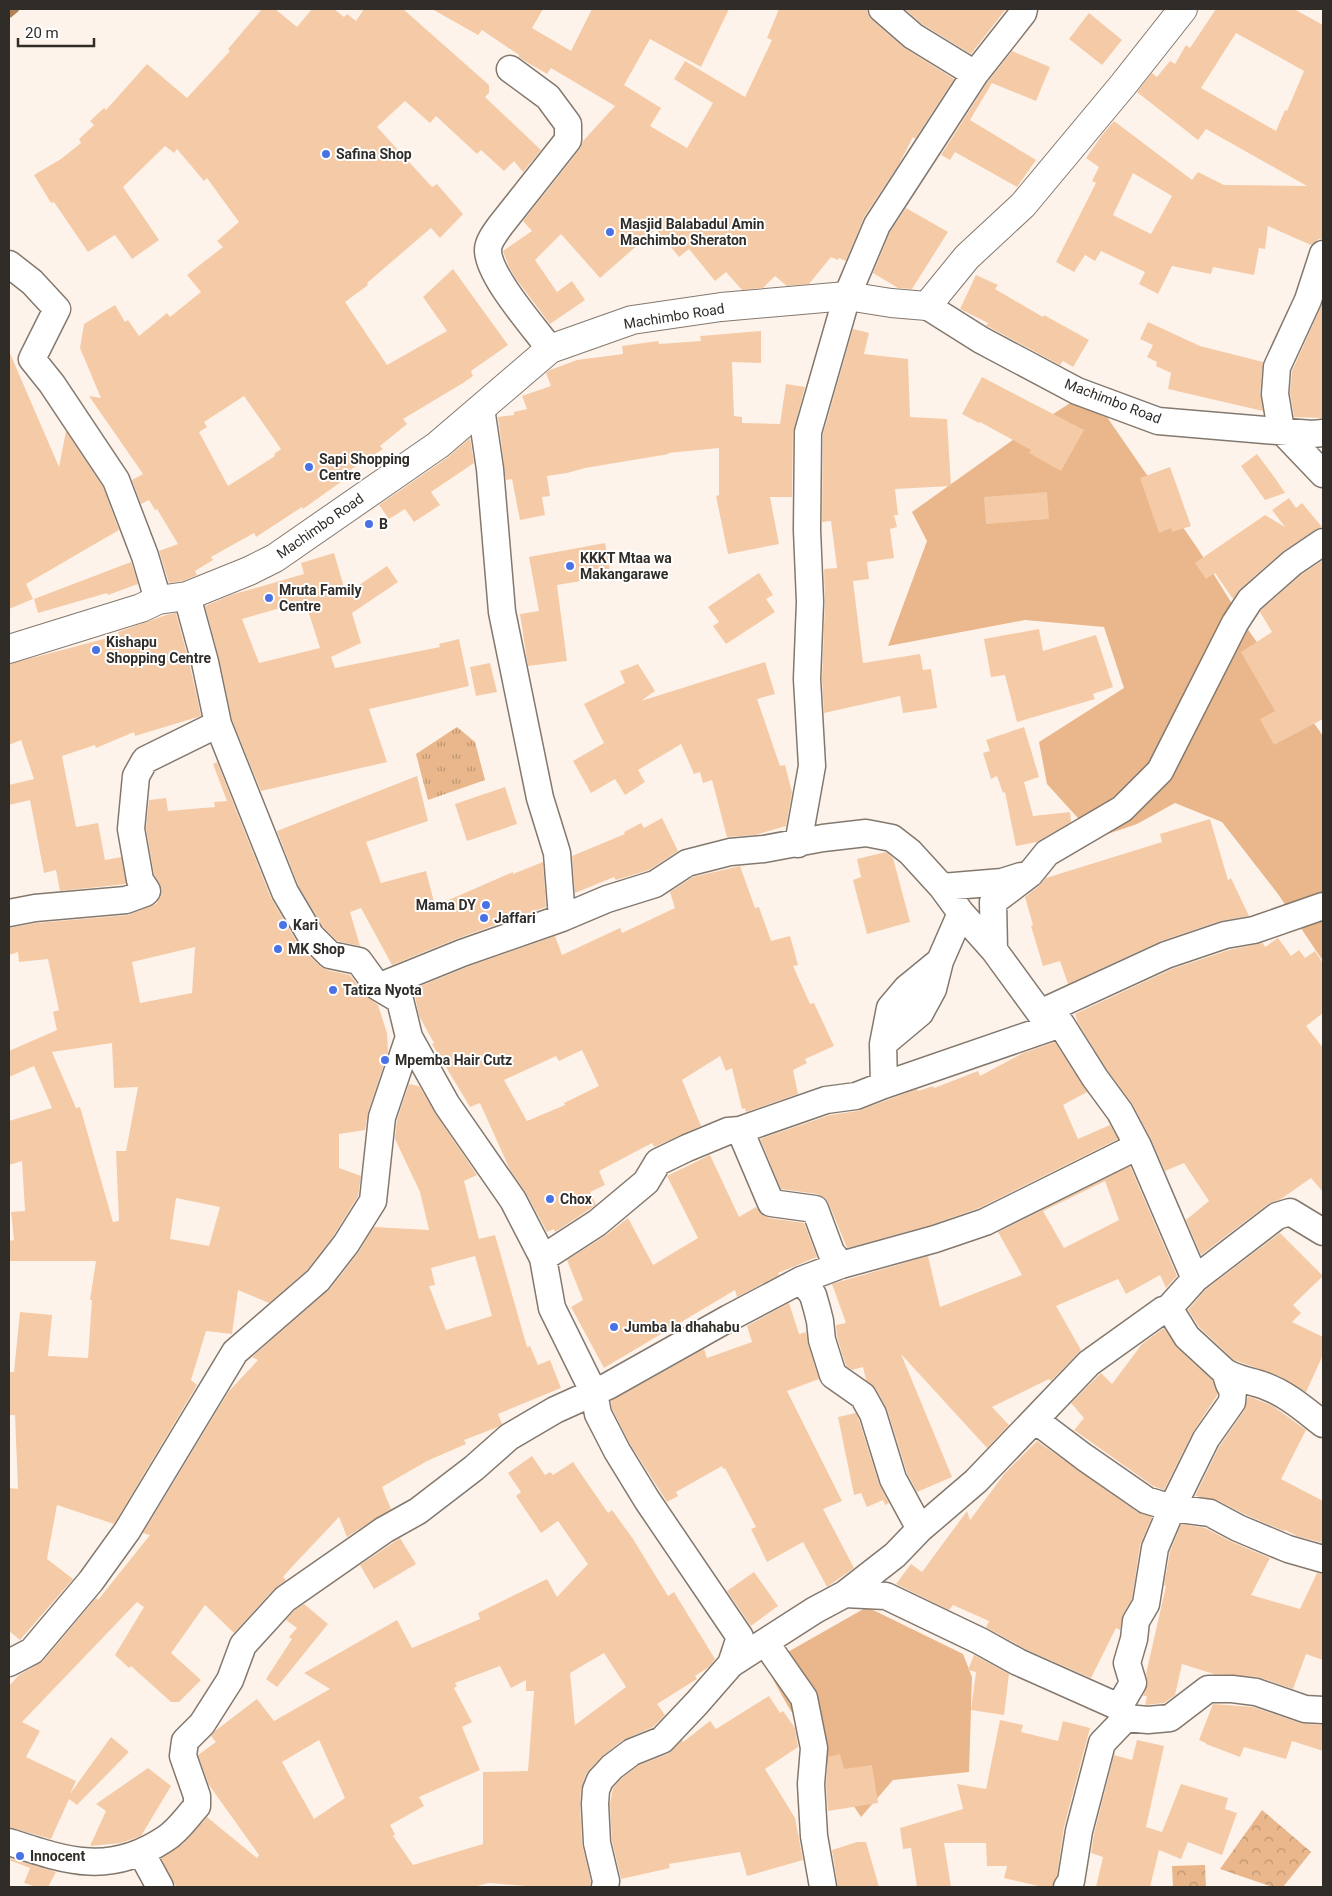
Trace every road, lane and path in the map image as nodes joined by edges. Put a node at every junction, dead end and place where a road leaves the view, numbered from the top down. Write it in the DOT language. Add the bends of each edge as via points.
graph roads {
  1 [pos="882,9"];
  2 [pos="1024,9"];
  3 [pos="1183,9"];
  4 [pos="510,68"];
  5 [pos="975,74"];
  6 [pos="1323,254"];
  7 [pos="9,264"];
  8 [pos="847,296"];
  9 [pos="927,306"];
  10 [pos="550,349"];
  11 [pos="482,408"];
  12 [pos="1280,430"];
  13 [pos="1323,433"];
  14 [pos="1323,474"];
  15 [pos="1323,542"];
  16 [pos="187,596"];
  17 [pos="158,600"];
  18 [pos="9,649"];
  19 [pos="218,724"];
  20 [pos="798,844"];
  21 [pos="1030,874"];
  22 [pos="942,887"];
  23 [pos="1323,906"];
  24 [pos="9,913"];
  25 [pos="960,913"];
  26 [pos="562,918"];
  27 [pos="994,950"];
  28 [pos="378,987"];
  29 [pos="1050,1018"];
  30 [pos="409,1037"];
  31 [pos="884,1085"];
  32 [pos="740,1130"];
  33 [pos="1138,1146"];
  34 [pos="1323,1232"];
  35 [pos="543,1258"];
  36 [pos="841,1265"];
  37 [pos="1195,1279"];
  38 [pos="801,1280"];
  39 [pos="1169,1308"];
  40 [pos="1225,1372"];
  41 [pos="594,1393"];
  42 [pos="1035,1420"];
  43 [pos="1323,1424"];
  44 [pos="1172,1508"];
  45 [pos="920,1529"];
  46 [pos="1323,1559"];
  47 [pos="845,1594"];
  48 [pos="765,1642"];
  49 [pos="9,1663"];
  50 [pos="731,1664"];
  51 [pos="1323,1710"];
  52 [pos="1123,1713"];
  53 [pos="9,1842"];
  54 [pos="141,1852"];
  55 [pos="160,1887"];
  56 [pos="605,1887"];
  57 [pos="823,1887"];
  58 [pos="1068,1887"];
  1 -- 5 [label="street" via="913,36"];
  2 -- 5 [label="street"];
  3 -- 9 [label="street" via="1023,205 967,257"];
  4 -- 10 [label="street" via="548,97 568,124 568,140 500,226 487,250 494,274"];
  5 -- 8 [label="street" via="877,225"];
  6 -- 12 [label="street" via="1308,300 1277,367"];
  7 -- 17 [label="street" via="32,282 57,310 32,359 116,480"];
  8 -- 9 [label="street, Machimbo Road"];
  8 -- 10 [label="street, Machimbo Road" via="721,307 632,320"];
  8 -- 20 [label="street" via="808,432 810,602 807,679 812,766"];
  9 -- 12 [label="street, Machimbo Road" via="981,340 1077,391 1158,421"];
  10 -- 11 [label="street, Machimbo Road"];
  11 -- 16 [label="street, Machimbo Road" via="438,446 274,558"];
  11 -- 26 [label="street" via="502,612 540,798 557,853"];
  12 -- 13 [label="street, Machimbo Road"];
  12 -- 14 [label="street"];
  15 -- 21 [label="street" via="1292,562 1250,600 1235,623 1160,771 1122,809 1047,853"];
  16 -- 17 [label="street, Machimbo Road"];
  16 -- 19 [label="street"];
  17 -- 18 [label="street, Machimbo Road"];
  19 -- 24 [label="street" via="145,760 136,776 131,829 140,880 147,891 126,900"];
  19 -- 28 [label="street" via="285,892 311,936 330,955 359,961"];
  20 -- 22 [label="street" via="866,833 892,838 910,852"];
  20 -- 26 [label="street" via="730,852 687,863 655,884"];
  21 -- 22 [label="street" via="1002,882"];
  21 -- 27 [label="street" via="993,902"];
  22 -- 25 [label="street"];
  23 -- 29 [label="street" via="1166,955"];
  25 -- 27 [label="street"];
  25 -- 31 [label="street" via="940,961 933,989 920,1013 883,1044"];
  26 -- 28 [label="street"];
  27 -- 29 [label="street"];
  28 -- 30 [label="street" via="400,1000"];
  29 -- 31 [label="street"];
  29 -- 33 [label="street" via="1120,1112"];
  30 -- 35 [label="street" via="447,1105 513,1200"];
  30 -- 49 [label="street" via="382,1116 373,1201 346,1244 318,1280 235,1352 127,1531 91,1581 32,1650"];
  31 -- 32 [label="street" via="856,1096 826,1100"];
  32 -- 35 [label="street" via="728,1131 658,1162 646,1182 604,1218"];
  32 -- 36 [label="street" via="771,1203 814,1209 831,1252"];
  33 -- 36 [label="street" via="985,1222"];
  33 -- 37 [label="street"];
  34 -- 37 [label="street" via="1290,1212 1277,1216"];
  35 -- 41 [label="street" via="552,1308"];
  36 -- 38 [label="street"];
  37 -- 39 [label="street"];
  38 -- 41 [label="street"];
  38 -- 45 [label="street" via="817,1309 833,1375 863,1396 874,1414 893,1479"];
  39 -- 40 [label="street" via="1187,1337"];
  39 -- 42 [label="street" via="1089,1363"];
  40 -- 43 [label="street" via="1285,1395"];
  40 -- 44 [label="street" via="1233,1391 1232,1402 1206,1440"];
  41 -- 50 [label="street" via="598,1414 647,1500 740,1637"];
  41 -- 54 [label="street" via="555,1410 509,1437 418,1511 384,1530 285,1598 243,1645 230,1680 202,1724 185,1741 183,1756 197,1796 197,1806 177,1830"];
  42 -- 44 [label="street" via="1146,1500"];
  42 -- 45 [label="street" via="976,1481"];
  44 -- 46 [label="street" via="1210,1514 1288,1549"];
  44 -- 52 [label="street" via="1156,1548 1146,1604 1136,1621 1127,1663 1133,1683"];
  45 -- 47 [label="street" via="895,1555"];
  47 -- 48 [label="street"];
  47 -- 52 [label="street" via="886,1596"];
  48 -- 50 [label="street"];
  48 -- 57 [label="street" via="804,1698 814,1748 811,1784 814,1836"];
  50 -- 56 [label="street" via="662,1740 632,1752 600,1780 595,1804 597,1843"];
  51 -- 52 [label="street" via="1306,1709 1256,1692 1208,1689 1170,1718 1148,1720"];
  52 -- 58 [label="street" via="1102,1743"];
  53 -- 54 [label="street" via="48,1855 96,1863 117,1861"];
  54 -- 55 [label="street"];
}
